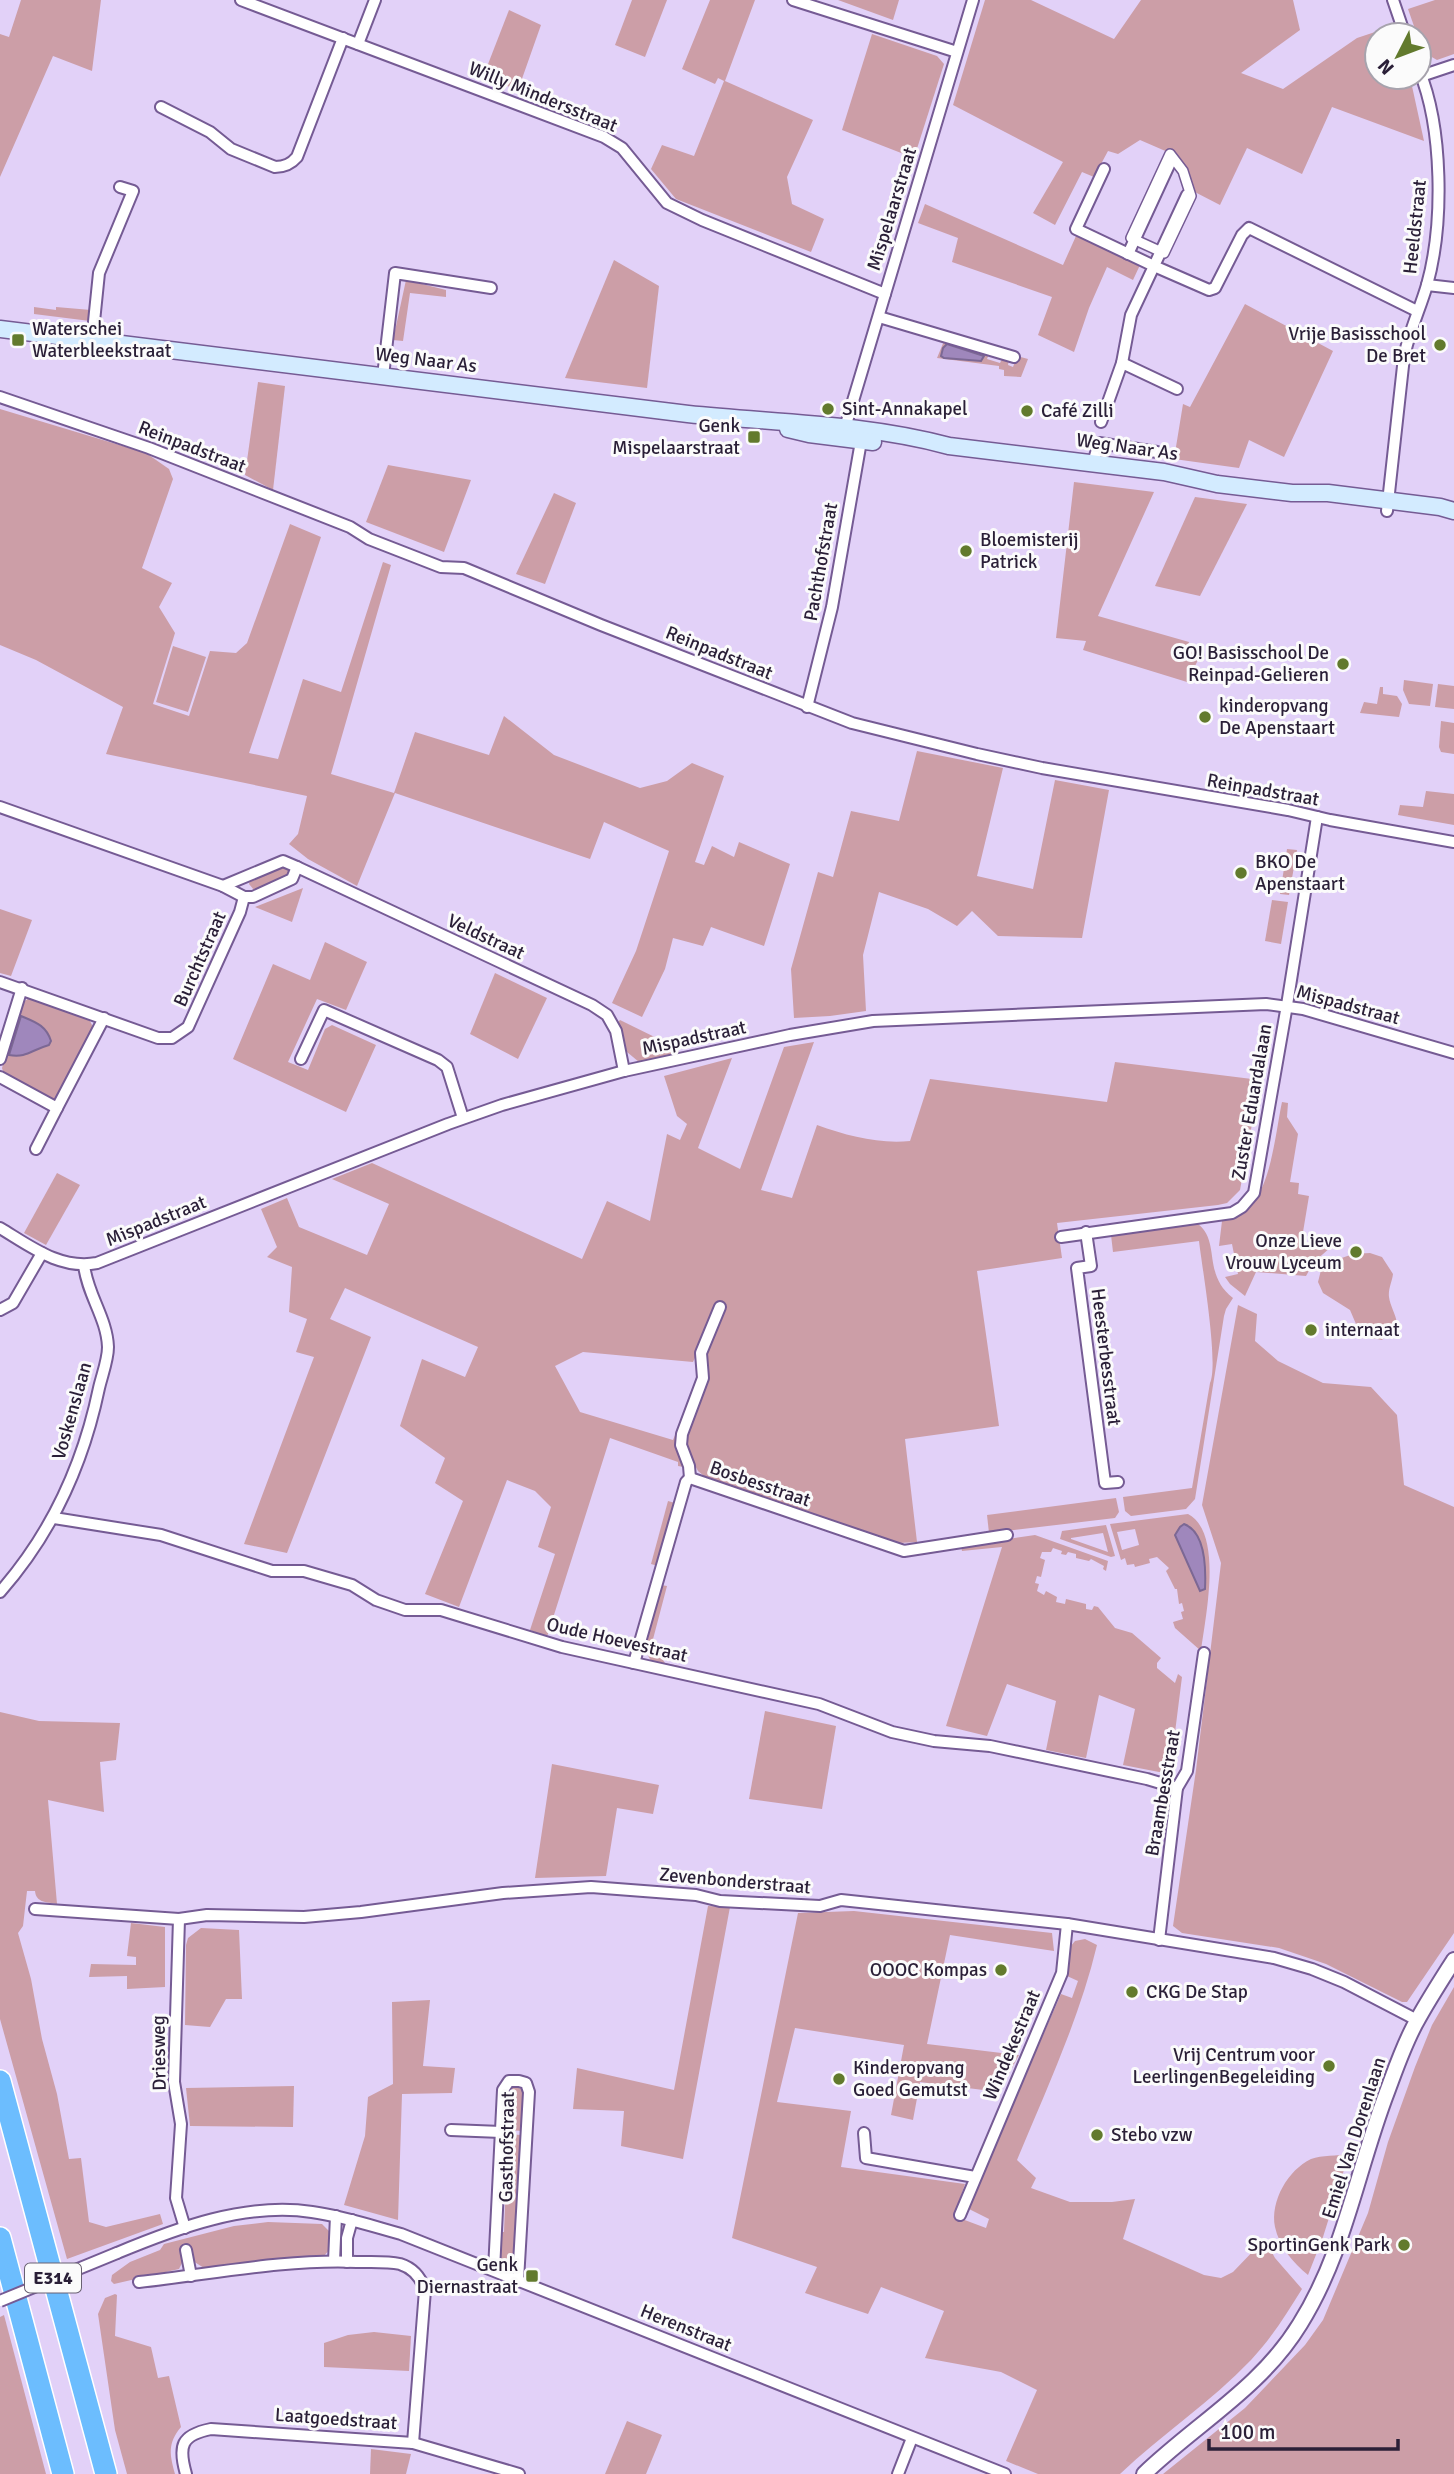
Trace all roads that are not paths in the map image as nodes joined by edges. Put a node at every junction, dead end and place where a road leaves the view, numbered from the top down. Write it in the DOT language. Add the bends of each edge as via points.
graph roads {
  1 [pos="241,0"];
  2 [pos="375,0"];
  3 [pos="793,0"];
  4 [pos="973,0"];
  5 [pos="1393,0"];
  6 [pos="1400,21"];
  7 [pos="343,38"];
  8 [pos="358,44"];
  9 [pos="957,51"];
  10 [pos="1454,65"];
  11 [pos="1433,70"];
  12 [pos="1425,91"];
  13 [pos="161,107"];
  14 [pos="1170,163"];
  15 [pos="1104,169"];
  16 [pos="120,187"];
  17 [pos="1187,195"];
  18 [pos="1135,240"];
  19 [pos="1161,252"];
  20 [pos="1128,254"];
  21 [pos="1154,266"];
  22 [pos="1426,285"];
  23 [pos="491,288"];
  24 [pos="1454,288"];
  25 [pos="885,295"];
  26 [pos="1417,311"];
  27 [pos="878,317"];
  28 [pos="0,330"];
  29 [pos="92,341"];
  30 [pos="1014,357"];
  31 [pos="1122,363"];
  32 [pos="383,376"];
  33 [pos="1177,388"];
  34 [pos="0,397"];
  35 [pos="756,421"];
  36 [pos="1101,422"];
  37 [pos="846,428"];
  38 [pos="860,440"];
  39 [pos="949,446"];
  40 [pos="1157,452"];
  41 [pos="1093,463"];
  42 [pos="1388,506"];
  43 [pos="1454,511"];
  44 [pos="1454,517"];
  45 [pos="807,707"];
  46 [pos="0,807"];
  47 [pos="1317,817"];
  48 [pos="1454,842"];
  49 [pos="297,867"];
  50 [pos="223,886"];
  51 [pos="244,897"];
  52 [pos="0,982"];
  53 [pos="22,988"];
  54 [pos="1287,1005"];
  55 [pos="103,1018"];
  56 [pos="1454,1053"];
  57 [pos="0,1059"];
  58 [pos="301,1059"];
  59 [pos="624,1071"];
  60 [pos="0,1077"];
  61 [pos="57,1108"];
  62 [pos="463,1118"];
  63 [pos="36,1149"];
  64 [pos="0,1228"];
  65 [pos="1086,1232"];
  66 [pos="1061,1237"];
  67 [pos="42,1254"];
  68 [pos="84,1265"];
  69 [pos="720,1307"];
  70 [pos="0,1310"];
  71 [pos="690,1478"];
  72 [pos="1118,1482"];
  73 [pos="54,1518"];
  74 [pos="1007,1535"];
  75 [pos="0,1592"];
  76 [pos="1204,1653"];
  77 [pos="635,1663"];
  78 [pos="1177,1788"];
  79 [pos="35,1909"];
  80 [pos="179,1919"];
  81 [pos="1066,1924"];
  82 [pos="1159,1940"];
  83 [pos="1454,1960"];
  84 [pos="1417,2020"];
  85 [pos="0,2081"];
  86 [pos="451,2130"];
  87 [pos="500,2132"];
  88 [pos="864,2133"];
  89 [pos="975,2177"];
  90 [pos="960,2215"];
  91 [pos="336,2216"];
  92 [pos="352,2220"];
  93 [pos="185,2228"];
  94 [pos="0,2238"];
  95 [pos="186,2250"];
  96 [pos="334,2261"];
  97 [pos="347,2262"];
  98 [pos="494,2270"];
  99 [pos="191,2276"];
  100 [pos="518,2280"];
  101 [pos="139,2282"];
  102 [pos="0,2301"];
  103 [pos="912,2438"];
  104 [pos="412,2443"];
  105 [pos="64,2474"];
  106 [pos="106,2474"];
  107 [pos="186,2474"];
  108 [pos="519,2474"];
  109 [pos="898,2474"];
  110 [pos="1005,2474"];
  111 [pos="1144,2474"];
  1 -- 7 [label="street, Willy Mindersstraat"];
  2 -- 8 [label="street"];
  3 -- 9 [label="street"];
  4 -- 9 [label="street, Mispelaarstraat"];
  5 -- 6 [label="street"];
  7 -- 8 [label="street, Willy Mindersstraat"];
  7 -- 13 [label="street" via="291,164 275,167 231,149 210,132"];
  8 -- 25 [label="street, Willy Mindersstraat" via="604,137 622,148 667,203"];
  9 -- 25 [label="street, Mispelaarstraat"];
  10 -- 11 [label="street"];
  12 -- 22 [label="street, Heeldstraat" via="1438,173 1434,245"];
  14 -- 18 [label="street"];
  15 -- 20 [label="street" via="1076,229"];
  16 -- 29 [label="street" via="133,191 99,273"];
  17 -- 19 [label="street"];
  18 -- 19 [label="street"];
  18 -- 19 [label="street" via="1131,238 1170,154 1183,171 1191,196"];
  18 -- 20 [label="street"];
  19 -- 21 [label="street"];
  20 -- 21 [label="street"];
  21 -- 26 [label="street" via="1209,290 1215,288 1248,228"];
  21 -- 31 [label="street" via="1131,315"];
  22 -- 24 [label="street"];
  22 -- 26 [label="street, Heeldstraat"];
  23 -- 32 [label="street" via="396,273"];
  25 -- 27 [label="street, Mispelaarstraat"];
  26 -- 42 [label="street, Heeldstraat" via="1404,357"];
  27 -- 30 [label="street"];
  27 -- 37 [label="street, Mispelaarstraat"];
  28 -- 29 [label="main road, Weg Naar As"];
  29 -- 32 [label="main road, Weg Naar As"];
  31 -- 33 [label="street"];
  31 -- 36 [label="street"];
  32 -- 35 [label="main road, Weg Naar As"];
  34 -- 45 [label="street, Reinpadstraat" via="149,448 440,567 464,568"];
  35 -- 37 [label="main road, Weg Naar As"];
  35 -- 38 [label="main road, Weg Naar As" via="809,435"];
  37 -- 38 [label="street"];
  37 -- 39 [label="main road, Weg Naar As"];
  38 -- 39 [label="main road, Weg Naar As"];
  38 -- 45 [label="street, Pachthofstraat" via="832,607"];
  39 -- 41 [label="main road, Weg Naar As"];
  40 -- 41 [label="street" via="1099,443"];
  41 -- 42 [label="main road, Weg Naar As" via="1298,494 1327,503"];
  42 -- 43 [label="main road, Weg Naar As"];
  42 -- 44 [label="main road, Weg Naar As"];
  45 -- 47 [label="street, Reinpadstraat" via="977,754"];
  46 -- 50 [label="street"];
  47 -- 48 [label="street, Reinpadstraat"];
  47 -- 54 [label="street, Zuster Eduardalaan"];
  49 -- 50 [label="street, Veldstraat" via="283,861"];
  49 -- 51 [label="street" via="292,879"];
  49 -- 59 [label="street, Veldstraat" via="592,1005 607,1015 616,1031"];
  50 -- 51 [label="street"];
  51 -- 55 [label="street, Burchtstraat" via="181,1034 158,1038"];
  52 -- 53 [label="street, Burchtstraat"];
  53 -- 55 [label="street, Burchtstraat"];
  53 -- 57 [label="street"];
  54 -- 56 [label="street, Mispadstraat"];
  54 -- 59 [label="street, Mispadstraat" via="873,1021"];
  54 -- 65 [label="street, Zuster Eduardalaan" via="1254,1193 1242,1207 1210,1218"];
  55 -- 61 [label="street"];
  58 -- 62 [label="street" via="324,1010 447,1066"];
  59 -- 62 [label="street, Mispadstraat"];
  60 -- 61 [label="street"];
  61 -- 63 [label="street"];
  62 -- 68 [label="street, Mispadstraat" via="113,1258"];
  64 -- 67 [label="street"];
  65 -- 66 [label="street, Zuster Eduardalaan"];
  65 -- 72 [label="street, Heesterbesstraat" via="1091,1266 1077,1268 1099,1443 1105,1483"];
  67 -- 68 [label="street, Mispadstraat"];
  67 -- 70 [label="street" via="13,1303"];
  68 -- 73 [label="street, Voskenslaan" via="108,1349 85,1444"];
  69 -- 71 [label="street" via="701,1353 703,1378 682,1434"];
  71 -- 74 [label="street, Bosbesstraat" via="904,1552"];
  71 -- 77 [label="street, Bosbesstraat"];
  73 -- 75 [label="street, Voskenslaan"];
  73 -- 77 [label="street, Oude Hoevestraat" via="161,1535 272,1572 304,1571 352,1585 405,1610 441,1610 562,1647"];
  76 -- 78 [label="street, Braambesstraat" via="1187,1771"];
  77 -- 78 [label="street, Oude Hoevestraat" via="819,1704 892,1732 989,1746"];
  78 -- 82 [label="street, Braambesstraat"];
  79 -- 80 [label="street, Zevenbonderstraat"];
  80 -- 81 [label="street, Zevenbonderstraat" via="208,1914 315,1916 591,1887 720,1901 820,1906 841,1900"];
  80 -- 93 [label="street, Driesweg" via="174,2082 181,2124 176,2198"];
  81 -- 82 [label="street, Zevenbonderstraat"];
  81 -- 89 [label="street, Windekestraat" via="1062,1972"];
  82 -- 84 [label="street, Zevenbonderstraat" via="1274,1958 1312,1969"];
  83 -- 84 [label="street, Emiel Van Dorenlaan"];
  84 -- 111 [label="street, Emiel Van Dorenlaan" via="1386,2094 1342,2236 1322,2287 1299,2326 1242,2394"];
  85 -- 106 [label="highway, E314"];
  86 -- 87 [label="street, Gasthofstraat"];
  87 -- 98 [label="street, Gasthofstraat"];
  87 -- 100 [label="street, Gasthofstraat" via="503,2090 509,2081 526,2083"];
  88 -- 89 [label="street" via="866,2158"];
  89 -- 90 [label="street, Windekestraat"];
  91 -- 92 [label="street, Herenstraat"];
  91 -- 93 [label="street, Herenstraat" via="275,2211"];
  91 -- 96 [label="street"];
  92 -- 97 [label="street"];
  92 -- 98 [label="street, Herenstraat"];
  93 -- 102 [label="street, Herenstraat, bridge"];
  94 -- 105 [label="highway, E314"];
  95 -- 99 [label="street"];
  96 -- 97 [label="street"];
  96 -- 99 [label="street"];
  97 -- 104 [label="street" via="401,2264 421,2279 425,2290"];
  98 -- 100 [label="street, Herenstraat"];
  99 -- 101 [label="street"];
  100 -- 103 [label="street, Herenstraat"];
  103 -- 109 [label="street"];
  103 -- 110 [label="street, Herenstraat"];
  104 -- 107 [label="street, Laatgoedstraat" via="211,2429 197,2431 182,2446"];
  104 -- 108 [label="street, Laatgoedstraat"];
}
